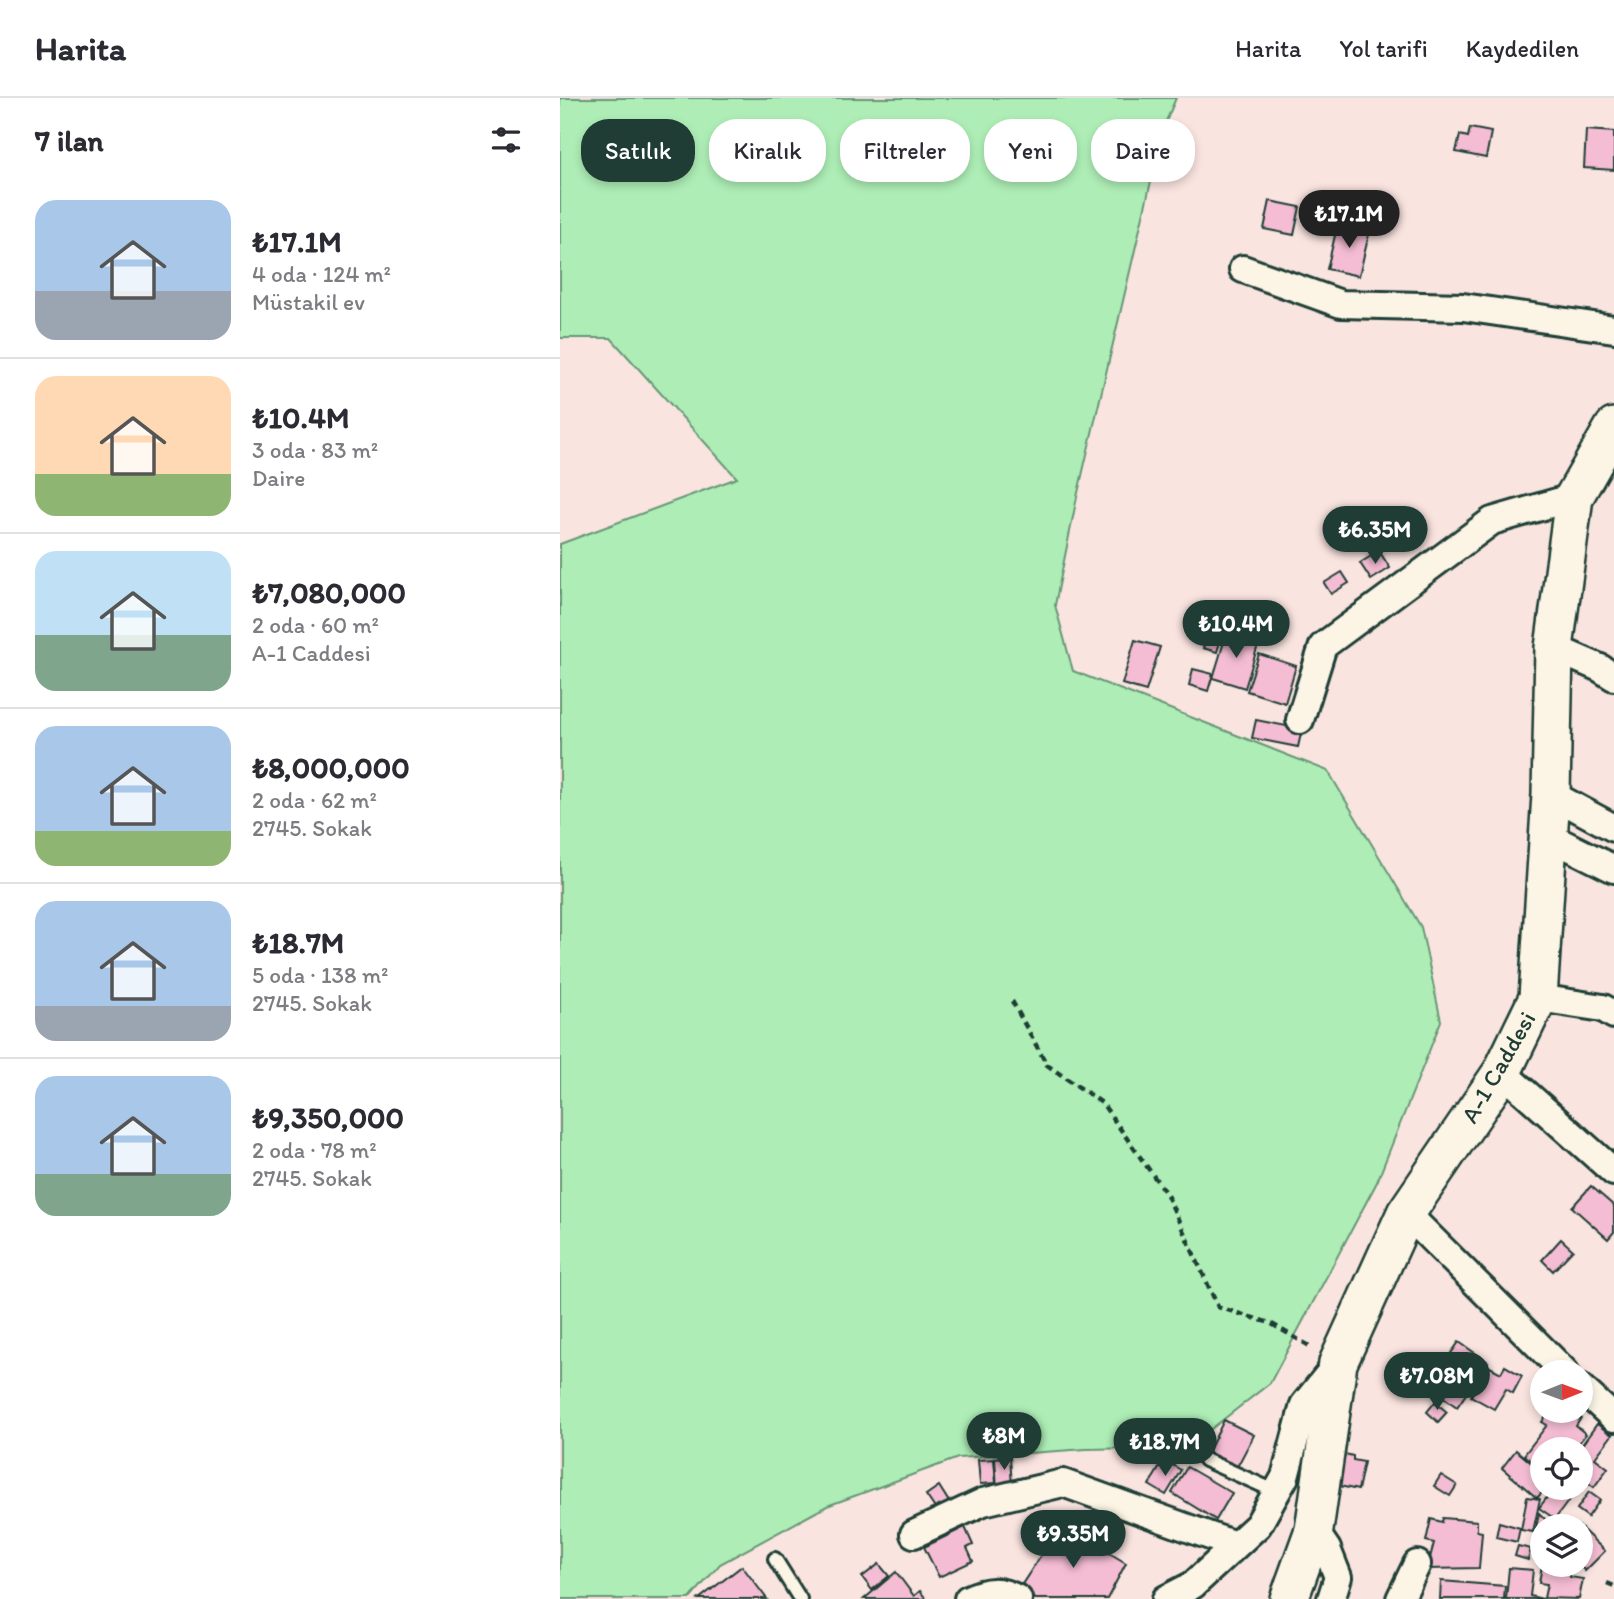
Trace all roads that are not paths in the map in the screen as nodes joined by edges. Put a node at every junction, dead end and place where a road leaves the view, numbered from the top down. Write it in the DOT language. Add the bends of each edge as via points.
graph roads {
  1 [pos="1244,269"];
  2 [pos="1614,329"];
  3 [pos="1614,427"];
  4 [pos="1574,497"];
  5 [pos="1554,648"];
  6 [pos="1614,677"];
  7 [pos="1300,720"];
  8 [pos="1550,794"];
  9 [pos="1614,828"];
  10 [pos="1548,836"];
  11 [pos="1614,869"];
  12 [pos="1538,998"];
  13 [pos="1614,1015"];
  14 [pos="1502,1072"];
  15 [pos="1582,1145"];
  16 [pos="1614,1153"];
  17 [pos="1614,1172"];
  18 [pos="1406,1213"];
  19 [pos="1553,1360"];
  20 [pos="1338,1363"];
  21 [pos="1593,1399"];
  22 [pos="1614,1418"];
  23 [pos="1205,1460"];
  24 [pos="1277,1492"];
  25 [pos="1314,1530"];
  26 [pos="914,1534"];
  27 [pos="1235,1545"];
  28 [pos="775,1559"];
  29 [pos="1418,1564"];
  30 [pos="800,1599"];
  31 [pos="968,1599"];
  32 [pos="1017,1599"];
  33 [pos="1166,1599"];
  34 [pos="1289,1599"];
  35 [pos="1331,1599"];
  36 [pos="1400,1599"];
  1 -- 2 [label="street" via="1341,304 1463,307"];
  3 -- 4 [label="main road, A-1 Caddesi"];
  4 -- 5 [label="main road, A-1 Caddesi"];
  4 -- 7 [label="street" via="1492,521 1323,646"];
  5 -- 6 [label="street"];
  5 -- 8 [label="main road, A-1 Caddesi"];
  8 -- 9 [label="street"];
  8 -- 10 [label="main road, A-1 Caddesi"];
  10 -- 11 [label="street"];
  10 -- 12 [label="main road, A-1 Caddesi"];
  12 -- 13 [label="street" via="1603,1008"];
  12 -- 14 [label="main road, A-1 Caddesi"];
  14 -- 15 [label="street"];
  14 -- 18 [label="main road, A-1 Caddesi"];
  15 -- 16 [label="street"];
  15 -- 17 [label="street"];
  18 -- 19 [label="street"];
  18 -- 20 [label="main road, A-1 Caddesi"];
  20 -- 24 [label="street" via="1304,1405"];
  20 -- 25 [label="main road, A-1 Caddesi"];
  21 -- 22 [label="street"];
  23 -- 24 [label="lane"];
  24 -- 27 [label="street" via="1258,1525"];
  25 -- 34 [label="main road, A-1 Caddesi"];
  25 -- 35 [label="street" via="1338,1577"];
  26 -- 27 [label="street" via="982,1502 1063,1483"];
  27 -- 33 [label="street" via="1193,1585"];
  28 -- 30 [label="lane"];
  29 -- 36 [label="street"];
  31 -- 32 [label="street" via="984,1591"];
}
